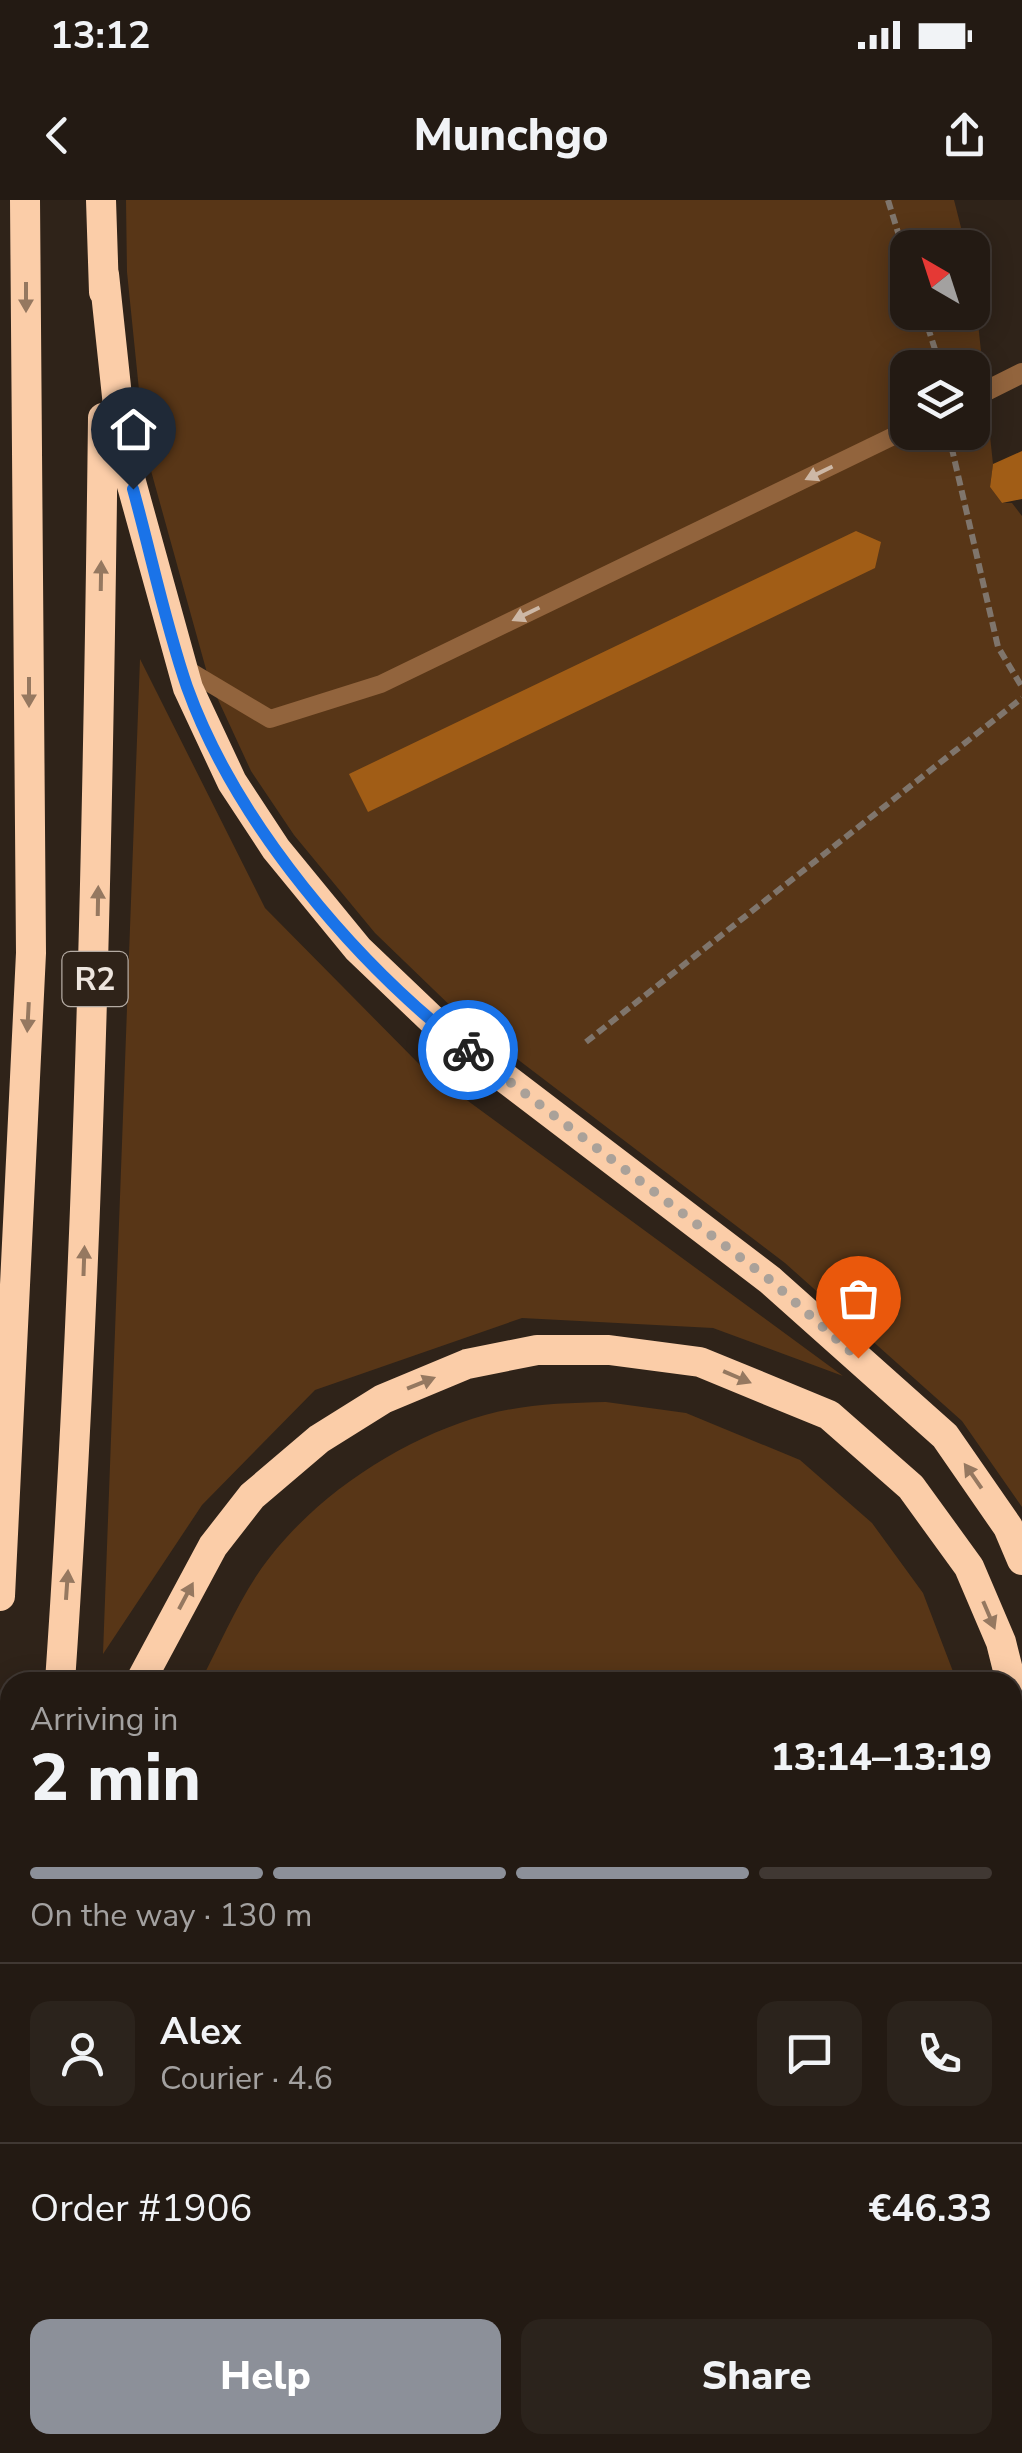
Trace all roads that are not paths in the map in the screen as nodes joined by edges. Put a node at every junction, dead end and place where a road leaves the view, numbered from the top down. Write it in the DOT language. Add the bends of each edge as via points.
graph roads {
  1 [pos="25,200"];
  2 [pos="102,200"];
  3 [pos="104,274"];
  4 [pos="1022,373"];
  5 [pos="990,389"];
  6 [pos="890,438"];
  7 [pos="182,666"];
  8 [pos="1022,1560"];
  9 [pos="0,1596"];
  10 [pos="61,1672"];
  11 [pos="145,1672"];
  12 [pos="1009,1672"];
  1 -- 9 [label="highway, R2, one-way" via="31,953"];
  2 -- 3 [label="highway, R2"];
  3 -- 7 [label="highway" via="123,454"];
  10 -- 3 [label="highway, R2, one-way" via="97,928"];
  4 -- 5 [label="street"];
  6 -- 7 [label="lane, one-way" via="381,684 270,719"];
  8 -- 7 [label="highway, one-way" via="1008,1527 945,1436 770,1280 447,1034 358,949 276,849 232,782"];
  11 -- 12 [label="highway, one-way" via="212,1546 252,1496 318,1439 383,1399 467,1364 536,1350 700,1362 829,1415 911,1487 969,1566"];
}
